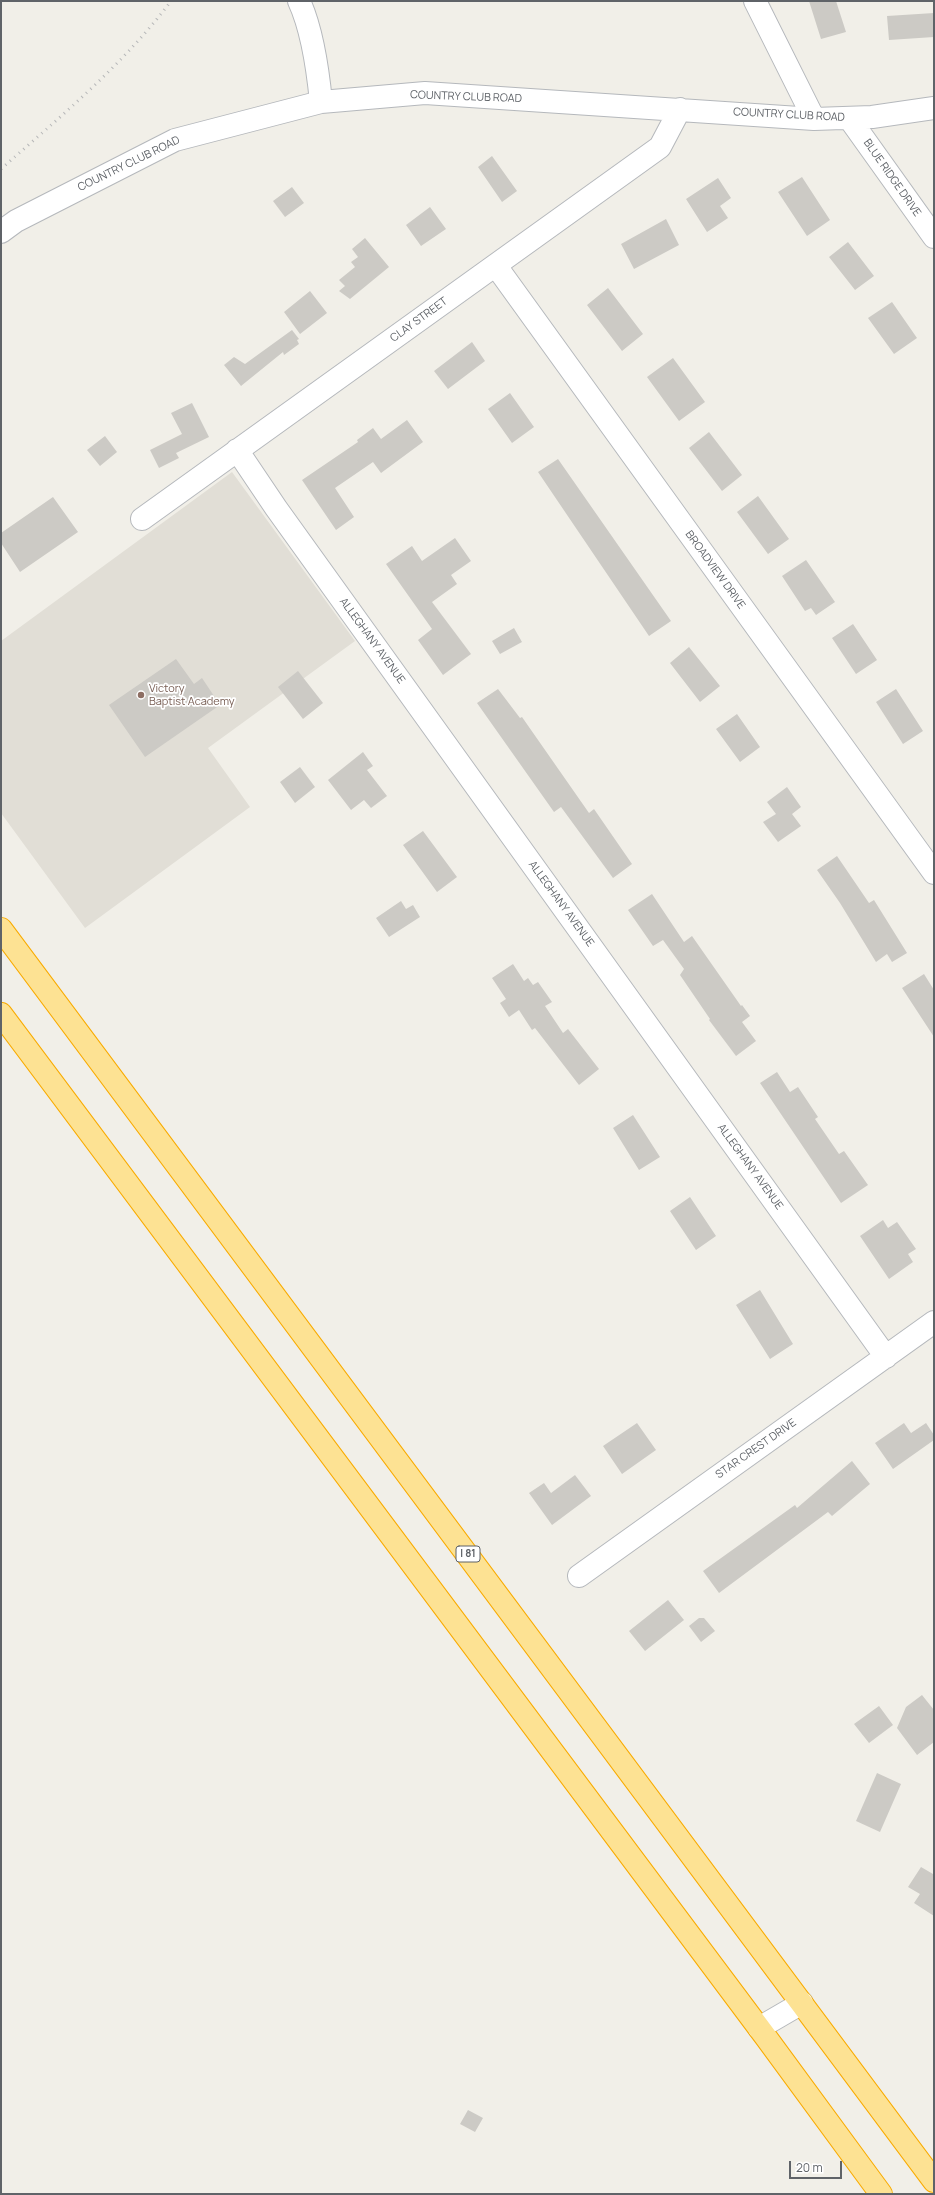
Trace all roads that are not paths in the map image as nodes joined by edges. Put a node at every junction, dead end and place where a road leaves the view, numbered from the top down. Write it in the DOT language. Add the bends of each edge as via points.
graph roads {
  1 [pos="299,1"];
  2 [pos="755,1"];
  3 [pos="320,102"];
  4 [pos="934,108"];
  5 [pos="680,109"];
  6 [pos="849,118"];
  7 [pos="814,119"];
  8 [pos="1,232"];
  9 [pos="934,237"];
  10 [pos="496,266"];
  11 [pos="237,450"];
  12 [pos="142,519"];
  13 [pos="934,874"];
  14 [pos="1,929"];
  15 [pos="1,1014"];
  16 [pos="934,1322"];
  17 [pos="886,1357"];
  18 [pos="579,1576"];
  19 [pos="802,2003"];
  20 [pos="759,2028"];
  21 [pos="934,2181"];
  22 [pos="881,2194"];
  1 -- 3 [label="street" via="306,15"];
  2 -- 7 [label="street"];
  3 -- 5 [label="street, COUNTRY CLUB ROAD" via="425,93"];
  3 -- 8 [label="street, COUNTRY CLUB ROAD" via="175,140 16,221"];
  4 -- 6 [label="street, COUNTRY CLUB ROAD"];
  5 -- 7 [label="street, COUNTRY CLUB ROAD"];
  5 -- 10 [label="street, CLAY STREET" via="660,147"];
  6 -- 7 [label="street, COUNTRY CLUB ROAD"];
  6 -- 9 [label="street, BLUE RIDGE DRIVE"];
  10 -- 11 [label="street, CLAY STREET"];
  10 -- 13 [label="street, BROADVIEW DRIVE"];
  11 -- 12 [label="street, CLAY STREET"];
  11 -- 17 [label="street, ALLEGHANY AVENUE"];
  14 -- 19 [label="highway, I 81"];
  15 -- 20 [label="highway"];
  16 -- 17 [label="street, STAR CREST DRIVE"];
  17 -- 18 [label="street, STAR CREST DRIVE"];
  19 -- 20 [label="street"];
  19 -- 21 [label="highway, I 81"];
  20 -- 22 [label="highway"];
}
